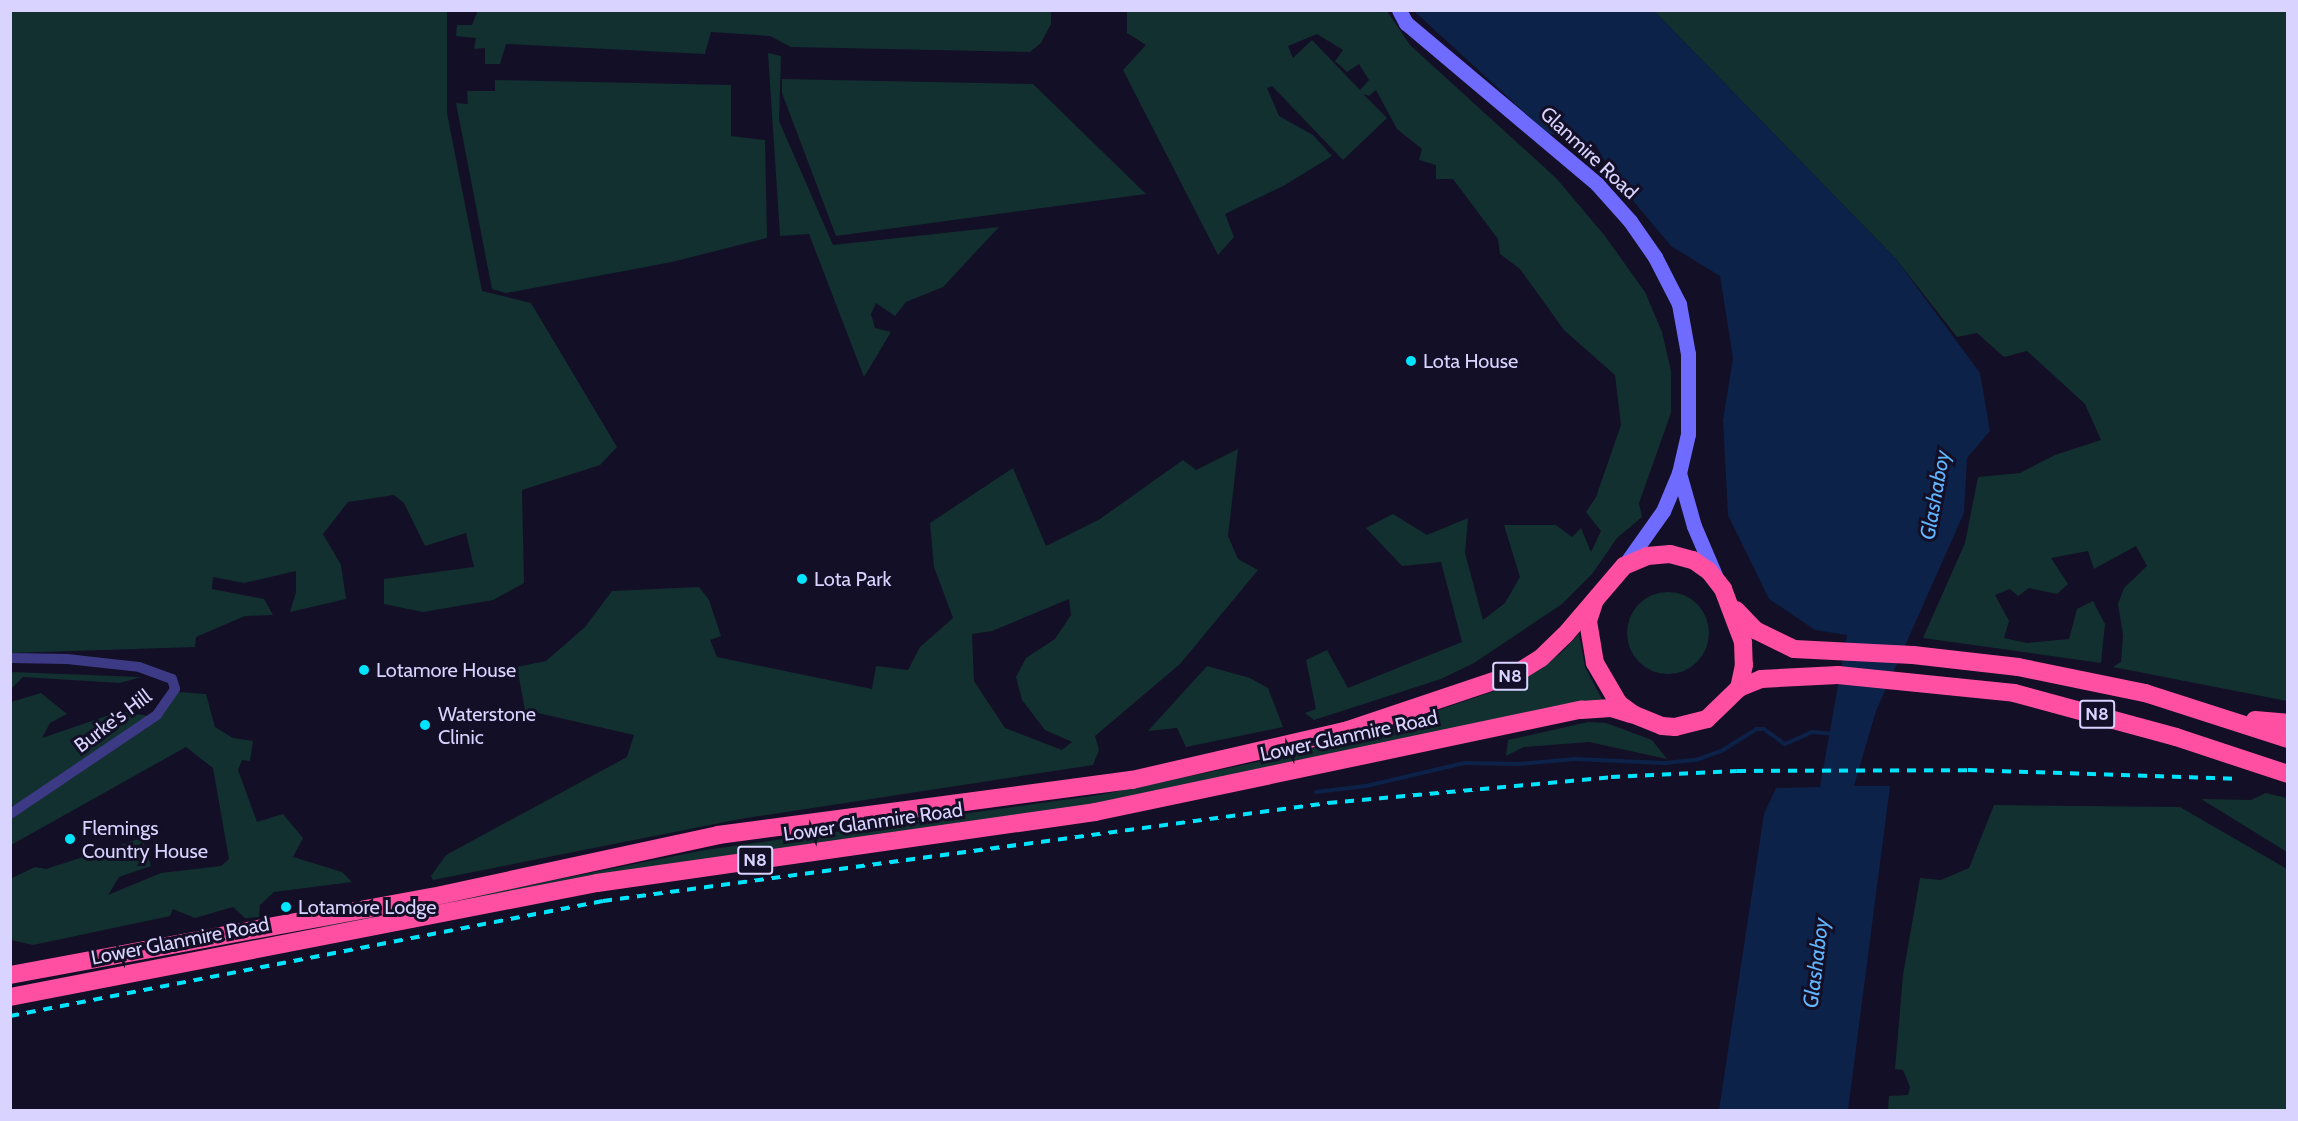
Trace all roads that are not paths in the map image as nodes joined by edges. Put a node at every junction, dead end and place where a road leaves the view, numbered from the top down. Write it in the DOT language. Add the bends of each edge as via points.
graph roads {
  1 [pos="1399,10"];
  2 [pos="1679,472"];
  3 [pos="1624,566"];
  4 [pos="1719,584"];
  5 [pos="1594,603"];
  6 [pos="1731,604"];
  7 [pos="10,658"];
  8 [pos="1739,688"];
  9 [pos="1633,714"];
  10 [pos="2221,716"];
  11 [pos="2288,723"];
  12 [pos="2288,739"];
  13 [pos="2288,774"];
  14 [pos="10,814"];
  15 [pos="10,975"];
  16 [pos="10,997"];
  1 -- 2 [label="main road, Glanmire Road" via="1406,23 1597,184 1655,257 1679,304 1688,354 1688,434"];
  2 -- 3 [label="main road, Glanmire Road" via="1657,523"];
  2 -- 4 [label="main road" via="1694,526"];
  3 -- 4 [label="highway, N8" via="1647,556 1670,554 1693,560"];
  3 -- 5 [label="highway, N8"];
  4 -- 6 [label="highway, N8"];
  5 -- 9 [label="highway, N8" via="1588,621 1595,663 1619,704"];
  5 -- 15 [label="highway, Lower Glanmire Road / N8" via="1541,658 1517,673 1403,714 1265,750 1132,780 718,835 432,897"];
  6 -- 8 [label="highway, N8" via="1743,642"];
  6 -- 10 [label="highway, N8" via="1755,630 1786,646 2018,667 2104,683"];
  7 -- 14 [label="street, Burke's Hill" via="67,659 139,668 172,679 175,689 157,715"];
  8 -- 9 [label="highway, N8" via="1707,719 1675,727"];
  8 -- 13 [label="highway, N8" via="1772,678 1838,675 2014,693 2076,708"];
  9 -- 16 [label="highway, Lower Glanmire Road / N8" via="1611,708 1581,710 1095,812 597,883"];
  10 -- 11 [label="highway"];
  10 -- 12 [label="highway"];
}
